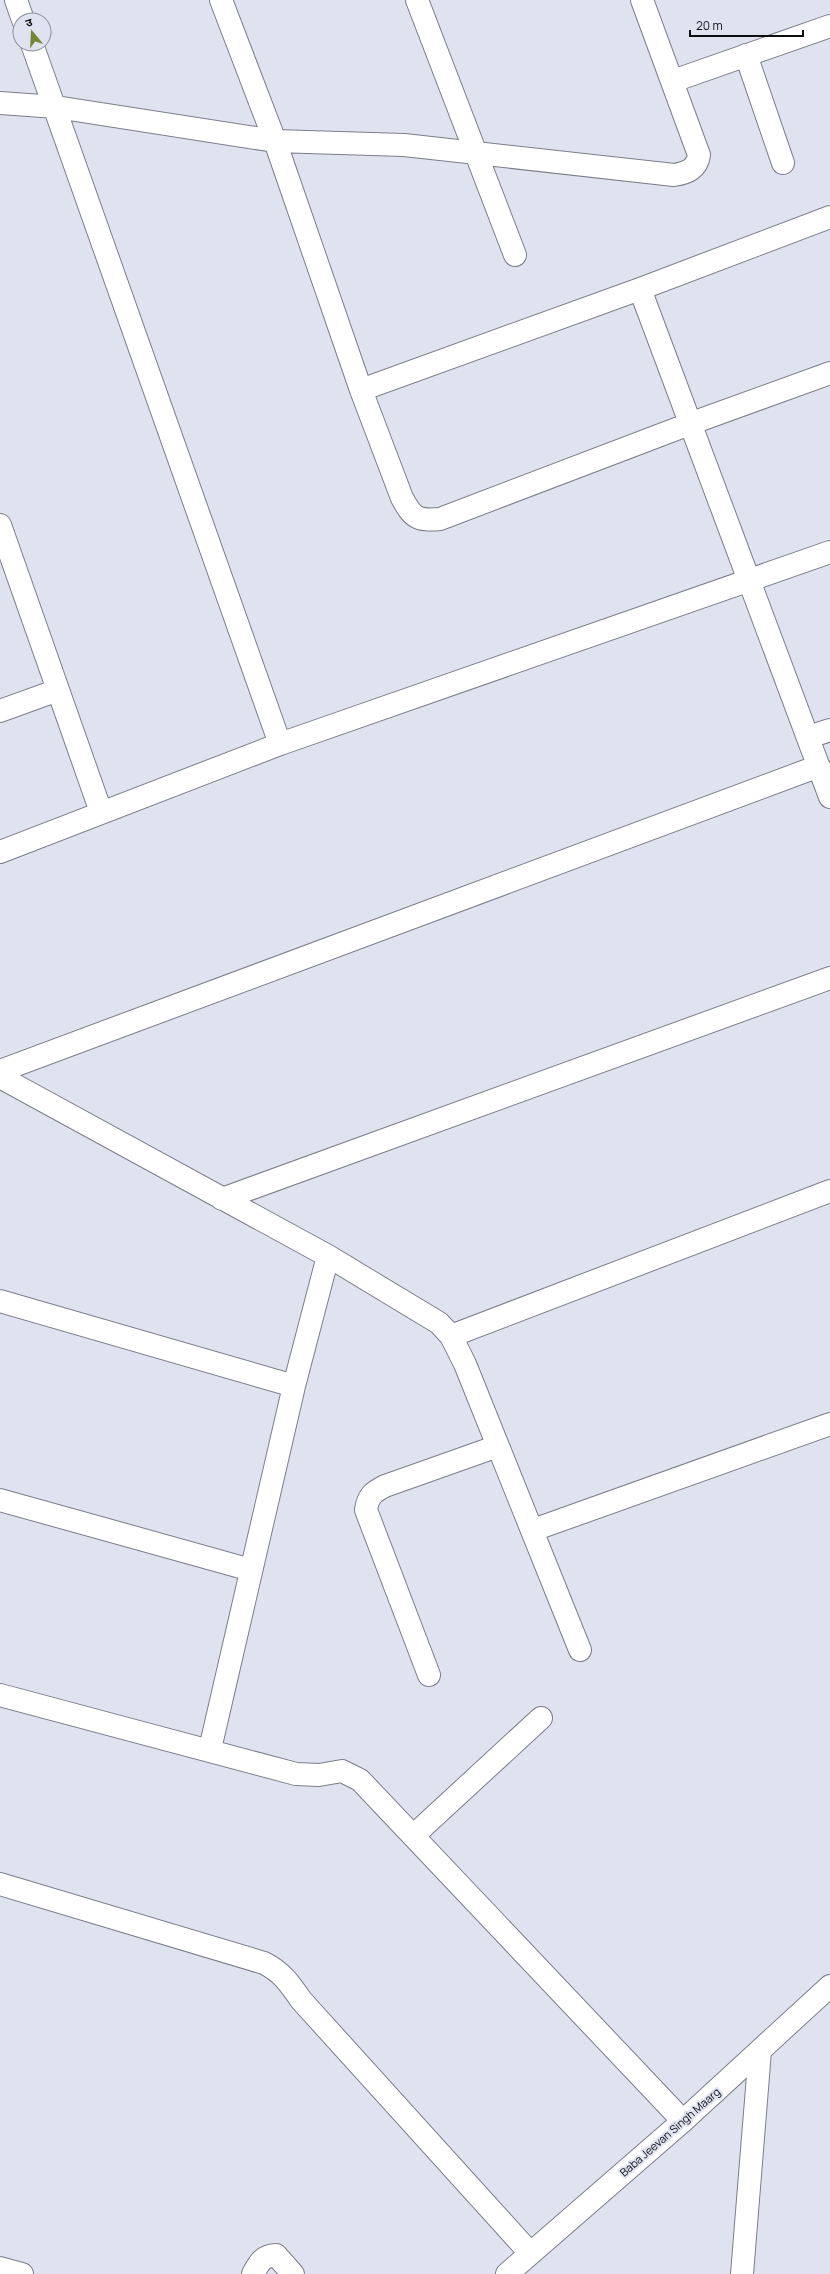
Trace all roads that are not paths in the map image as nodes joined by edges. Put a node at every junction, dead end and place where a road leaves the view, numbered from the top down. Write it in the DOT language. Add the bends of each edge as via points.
graph roads {
  1 [pos="16,0"];
  2 [pos="221,0"];
  3 [pos="417,0"];
  4 [pos="642,0"];
  5 [pos="20,12"];
  6 [pos="830,26"];
  7 [pos="35,52"];
  8 [pos="746,55"];
  9 [pos="673,81"];
  10 [pos="0,103"];
  11 [pos="56,107"];
  12 [pos="275,141"];
  13 [pos="474,152"];
  14 [pos="783,163"];
  15 [pos="830,217"];
  16 [pos="515,255"];
  17 [pos="640,289"];
  18 [pos="830,372"];
  19 [pos="361,390"];
  20 [pos="692,423"];
  21 [pos="1,530"];
  22 [pos="830,552"];
  23 [pos="750,579"];
  24 [pos="58,690"];
  25 [pos="0,711"];
  26 [pos="830,730"];
  27 [pos="809,737"];
  28 [pos="280,744"];
  29 [pos="819,766"];
  30 [pos="830,797"];
  31 [pos="101,812"];
  32 [pos="0,852"];
  33 [pos="830,978"];
  34 [pos="0,1071"];
  35 [pos="0,1077"];
  36 [pos="830,1191"];
  37 [pos="222,1199"];
  38 [pos="328,1256"];
  39 [pos="0,1301"];
  40 [pos="451,1336"];
  41 [pos="294,1386"];
  42 [pos="830,1424"];
  43 [pos="498,1446"];
  44 [pos="0,1500"];
  45 [pos="533,1530"];
  46 [pos="251,1570"];
  47 [pos="580,1650"];
  48 [pos="429,1675"];
  49 [pos="0,1695"];
  50 [pos="541,1718"];
  51 [pos="210,1749"];
  52 [pos="413,1836"];
  53 [pos="0,1884"];
  54 [pos="830,1986"];
  55 [pos="760,2051"];
  56 [pos="683,2121"];
  57 [pos="530,2253"];
  58 [pos="0,2268"];
  59 [pos="22,2274"];
  60 [pos="253,2274"];
  61 [pos="293,2274"];
  62 [pos="507,2274"];
  63 [pos="742,2274"];
  1 -- 5 [label="street"];
  2 -- 12 [label="street"];
  3 -- 13 [label="street"];
  4 -- 9 [label="street"];
  6 -- 8 [label="street"];
  7 -- 11 [label="street"];
  8 -- 9 [label="street"];
  8 -- 14 [label="street"];
  9 -- 13 [label="street" via="699,155 694,168 685,173 674,175"];
  10 -- 11 [label="street"];
  11 -- 12 [label="street"];
  11 -- 28 [label="street"];
  12 -- 13 [label="street" via="404,145"];
  12 -- 19 [label="street"];
  13 -- 16 [label="street"];
  15 -- 17 [label="street"];
  17 -- 19 [label="street"];
  17 -- 20 [label="street"];
  18 -- 20 [label="street"];
  19 -- 20 [label="street" via="402,498 411,513 423,520 440,519"];
  20 -- 23 [label="street"];
  21 -- 24 [label="street"];
  22 -- 23 [label="street"];
  23 -- 27 [label="street"];
  23 -- 28 [label="street"];
  24 -- 25 [label="street"];
  24 -- 31 [label="street"];
  26 -- 27 [label="street"];
  27 -- 29 [label="street"];
  28 -- 31 [label="street"];
  29 -- 30 [label="street"];
  29 -- 34 [label="street"];
  31 -- 32 [label="street"];
  33 -- 37 [label="street"];
  35 -- 37 [label="street"];
  36 -- 40 [label="street"];
  37 -- 38 [label="street"];
  38 -- 40 [label="street" via="439,1323"];
  38 -- 41 [label="street"];
  39 -- 41 [label="street"];
  40 -- 43 [label="street"];
  41 -- 46 [label="street"];
  42 -- 45 [label="street"];
  43 -- 45 [label="street"];
  43 -- 48 [label="street" via="385,1486 372,1493 368,1499 366,1510"];
  44 -- 46 [label="street"];
  45 -- 47 [label="street"];
  46 -- 51 [label="street"];
  49 -- 51 [label="street"];
  50 -- 52 [label="street"];
  51 -- 52 [label="street" via="296,1774 319,1775 342,1771 360,1780"];
  52 -- 56 [label="street"];
  53 -- 57 [label="street" via="277,1969 301,2000"];
  54 -- 55 [label="street, Baba Jeevan Singh Maarg"];
  55 -- 56 [label="street, Baba Jeevan Singh Maarg"];
  55 -- 63 [label="street"];
  56 -- 57 [label="street, Baba Jeevan Singh Maarg"];
  57 -- 62 [label="street, Baba Jeevan Singh Maarg"];
  58 -- 59 [label="street"];
  60 -- 61 [label="street" via="259,2262 266,2256 276,2256"];
}
